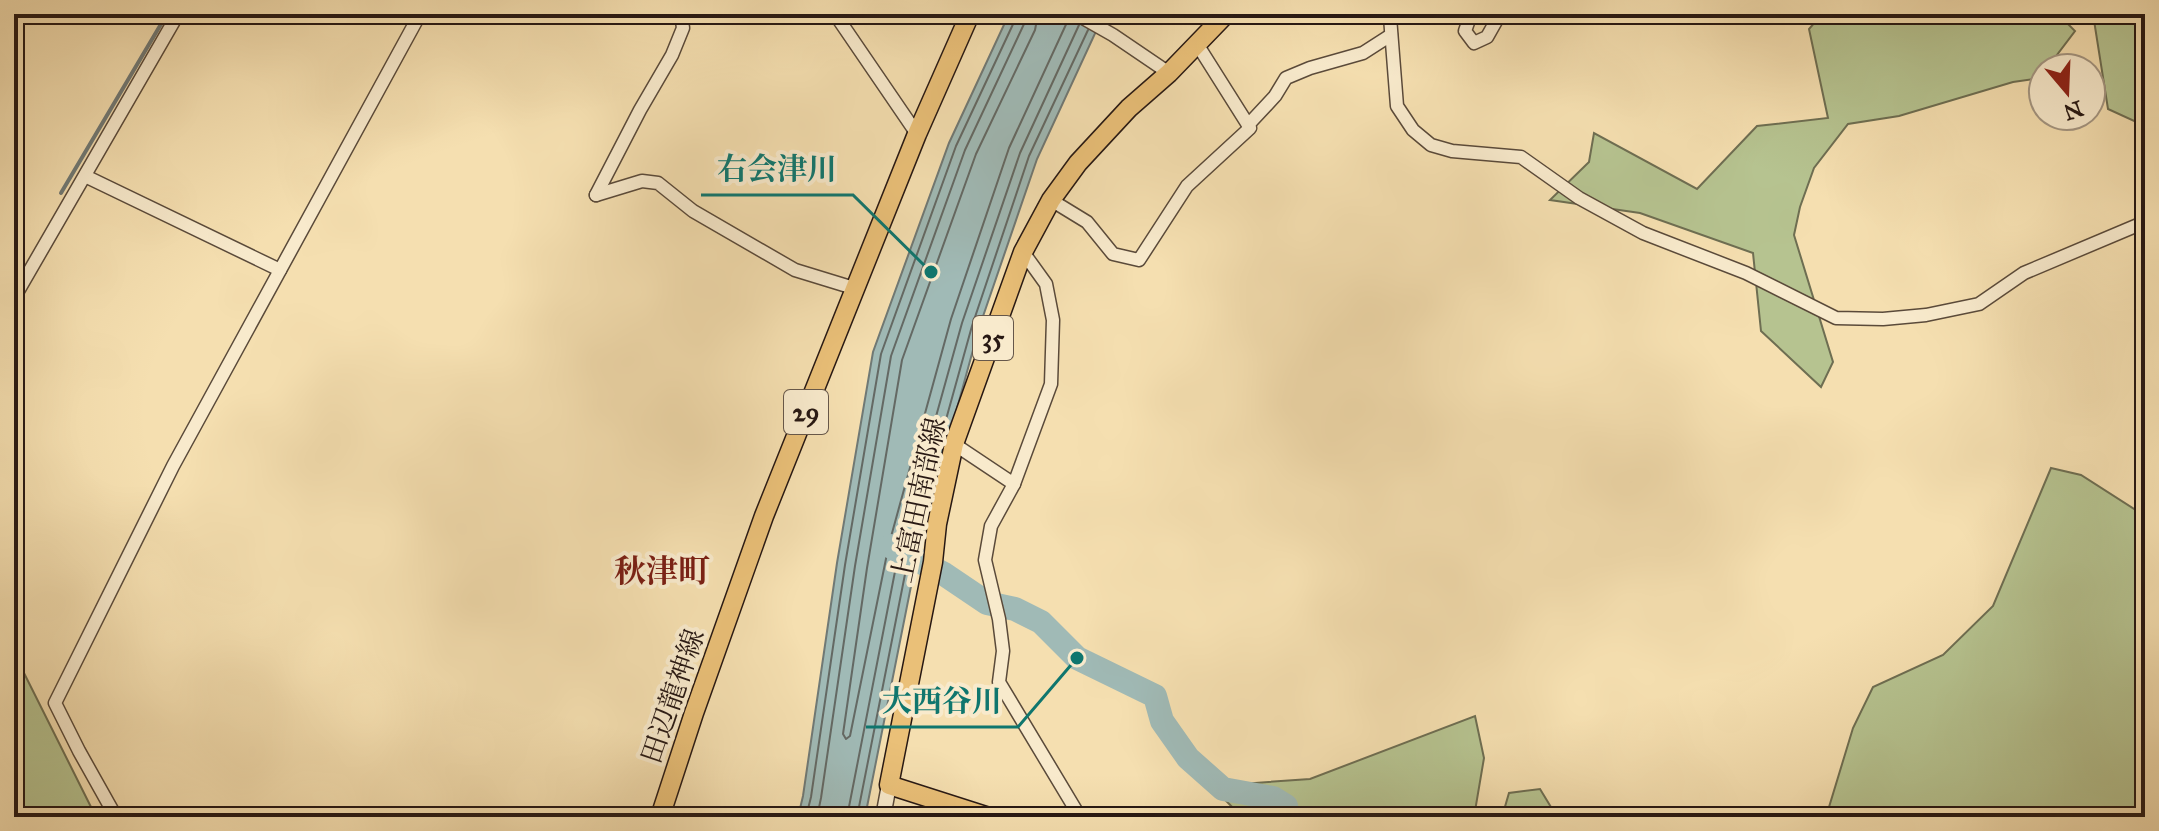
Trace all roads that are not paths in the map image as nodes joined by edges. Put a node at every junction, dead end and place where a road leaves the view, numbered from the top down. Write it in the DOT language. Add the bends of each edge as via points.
graph roads {
  1 [pos="178,14"];
  2 [pos="420,14"];
  3 [pos="681,14"];
  4 [pos="835,14"];
  5 [pos="970,14"];
  6 [pos="1076,14"];
  7 [pos="1226,14"];
  8 [pos="1471,14"];
  9 [pos="1500,14"];
  10 [pos="1393,15"];
  11 [pos="1391,35"];
  12 [pos="1197,44"];
  13 [pos="1169,73"];
  14 [pos="1248,125"];
  15 [pos="917,134"];
  16 [pos="85,176"];
  17 [pos="1051,200"];
  18 [pos="2145,222"];
  19 [pos="1023,252"];
  20 [pos="280,270"];
  21 [pos="857,289"];
  22 [pos="14,298"];
  23 [pos="954,444"];
  24 [pos="1014,484"];
  25 [pos="889,785"];
  26 [pos="116,817"];
  27 [pos="660,817"];
  28 [pos="883,817"];
  29 [pos="989,817"];
  30 [pos="1080,817"];
  1 -- 16 [label="street"];
  2 -- 20 [label="street"];
  3 -- 21 [label="street" via="683,28 672,55 596,195 642,181 658,183 693,211 795,270"];
  4 -- 15 [label="street"];
  5 -- 15 [label="main road, 田辺龍神線 / 29"];
  6 -- 13 [label="street"];
  7 -- 12 [label="main road, 上富田南部線 / 35"];
  8 -- 9 [label="street" via="1465,31 1474,43 1487,37"];
  10 -- 11 [label="street"];
  11 -- 14 [label="street" via="1363,53 1286,78"];
  11 -- 18 [label="street" via="1397,106 1431,145 1521,157 1579,198 1643,233 1746,273 1836,318 1926,315 1979,304 2024,273"];
  12 -- 13 [label="main road, 上富田南部線 / 35"];
  12 -- 14 [label="street"];
  13 -- 17 [label="main road, 上富田南部線 / 35" via="1129,108"];
  14 -- 17 [label="street" via="1187,186 1139,260 1113,254 1087,222"];
  15 -- 21 [label="main road, 田辺龍神線 / 29"];
  16 -- 20 [label="street"];
  16 -- 22 [label="street"];
  17 -- 19 [label="main road, 上富田南部線 / 35"];
  19 -- 23 [label="main road, 上富田南部線 / 35"];
  19 -- 24 [label="street" via="1046,284 1053,320 1051,384"];
  20 -- 26 [label="street" via="173,466 55,703"];
  21 -- 27 [label="main road, 田辺龍神線 / 29" via="764,516"];
  23 -- 24 [label="street"];
  23 -- 25 [label="main road, 上富田南部線 / 35"];
  24 -- 30 [label="street" via="991,526 985,560 1003,651 999,682"];
  25 -- 28 [label="street"];
  25 -- 29 [label="main road"];
}
